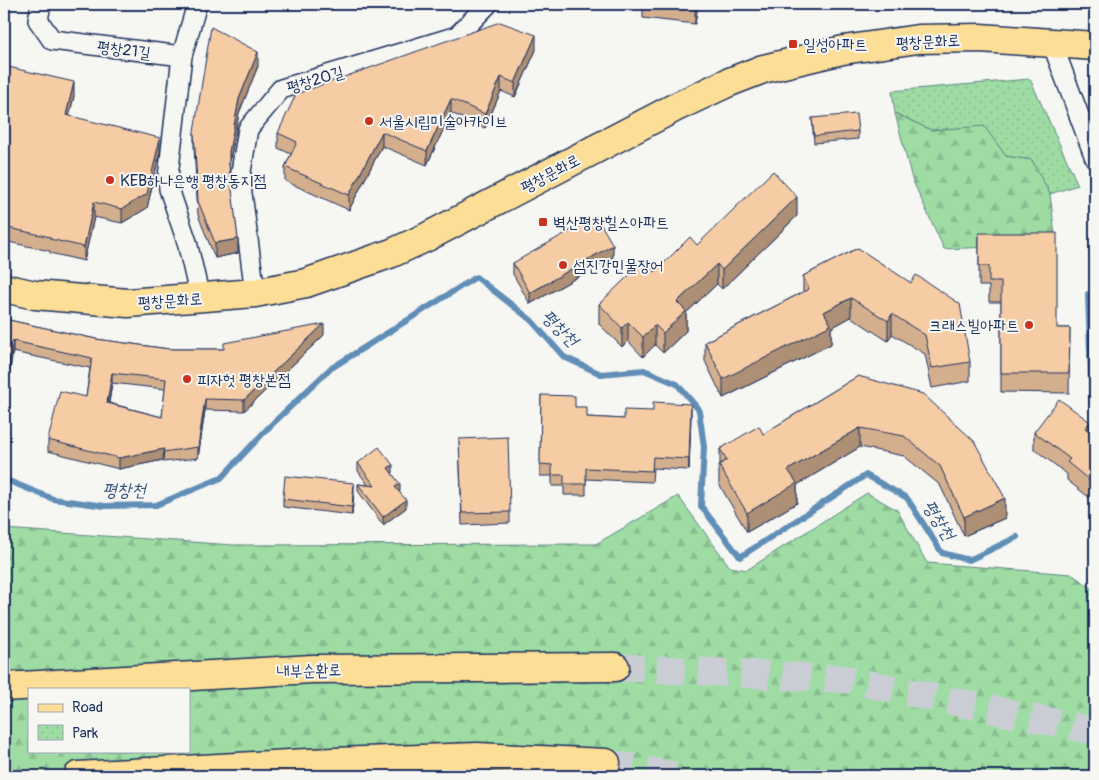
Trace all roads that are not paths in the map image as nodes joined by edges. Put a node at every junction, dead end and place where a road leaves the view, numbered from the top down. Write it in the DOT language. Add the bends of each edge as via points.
graph roads {
  1 [pos="41,4"];
  2 [pos="197,4"];
  3 [pos="488,4"];
  4 [pos="1052,42"];
  5 [pos="1095,46"];
  6 [pos="182,56"];
  7 [pos="1095,158"];
  8 [pos="4,288"];
  9 [pos="255,293"];
  10 [pos="200,298"];
  11 [pos="615,667"];
  12 [pos="4,687"];
  13 [pos="606,763"];
  14 [pos="78,776"];
  1 -- 6 [label="street, 평창21길" via="38,20 52,40"];
  2 -- 6 [label="street"];
  3 -- 9 [label="street, 평창20길" via="457,36 281,89 264,109 248,129 240,178"];
  4 -- 5 [label="main road, 평창문화로"];
  4 -- 7 [label="street"];
  4 -- 9 [label="main road, 평창문화로" via="918,39 843,50 763,69 676,107 392,253 306,282"];
  6 -- 10 [label="street" via="168,177"];
  8 -- 10 [label="main road, 평창문화로" via="35,295 128,303"];
  9 -- 10 [label="main road, 평창문화로"];
  11 -- 12 [label="main road, 내부순환로" via="312,669"];
  13 -- 14 [label="main road" via="477,757"];
}
